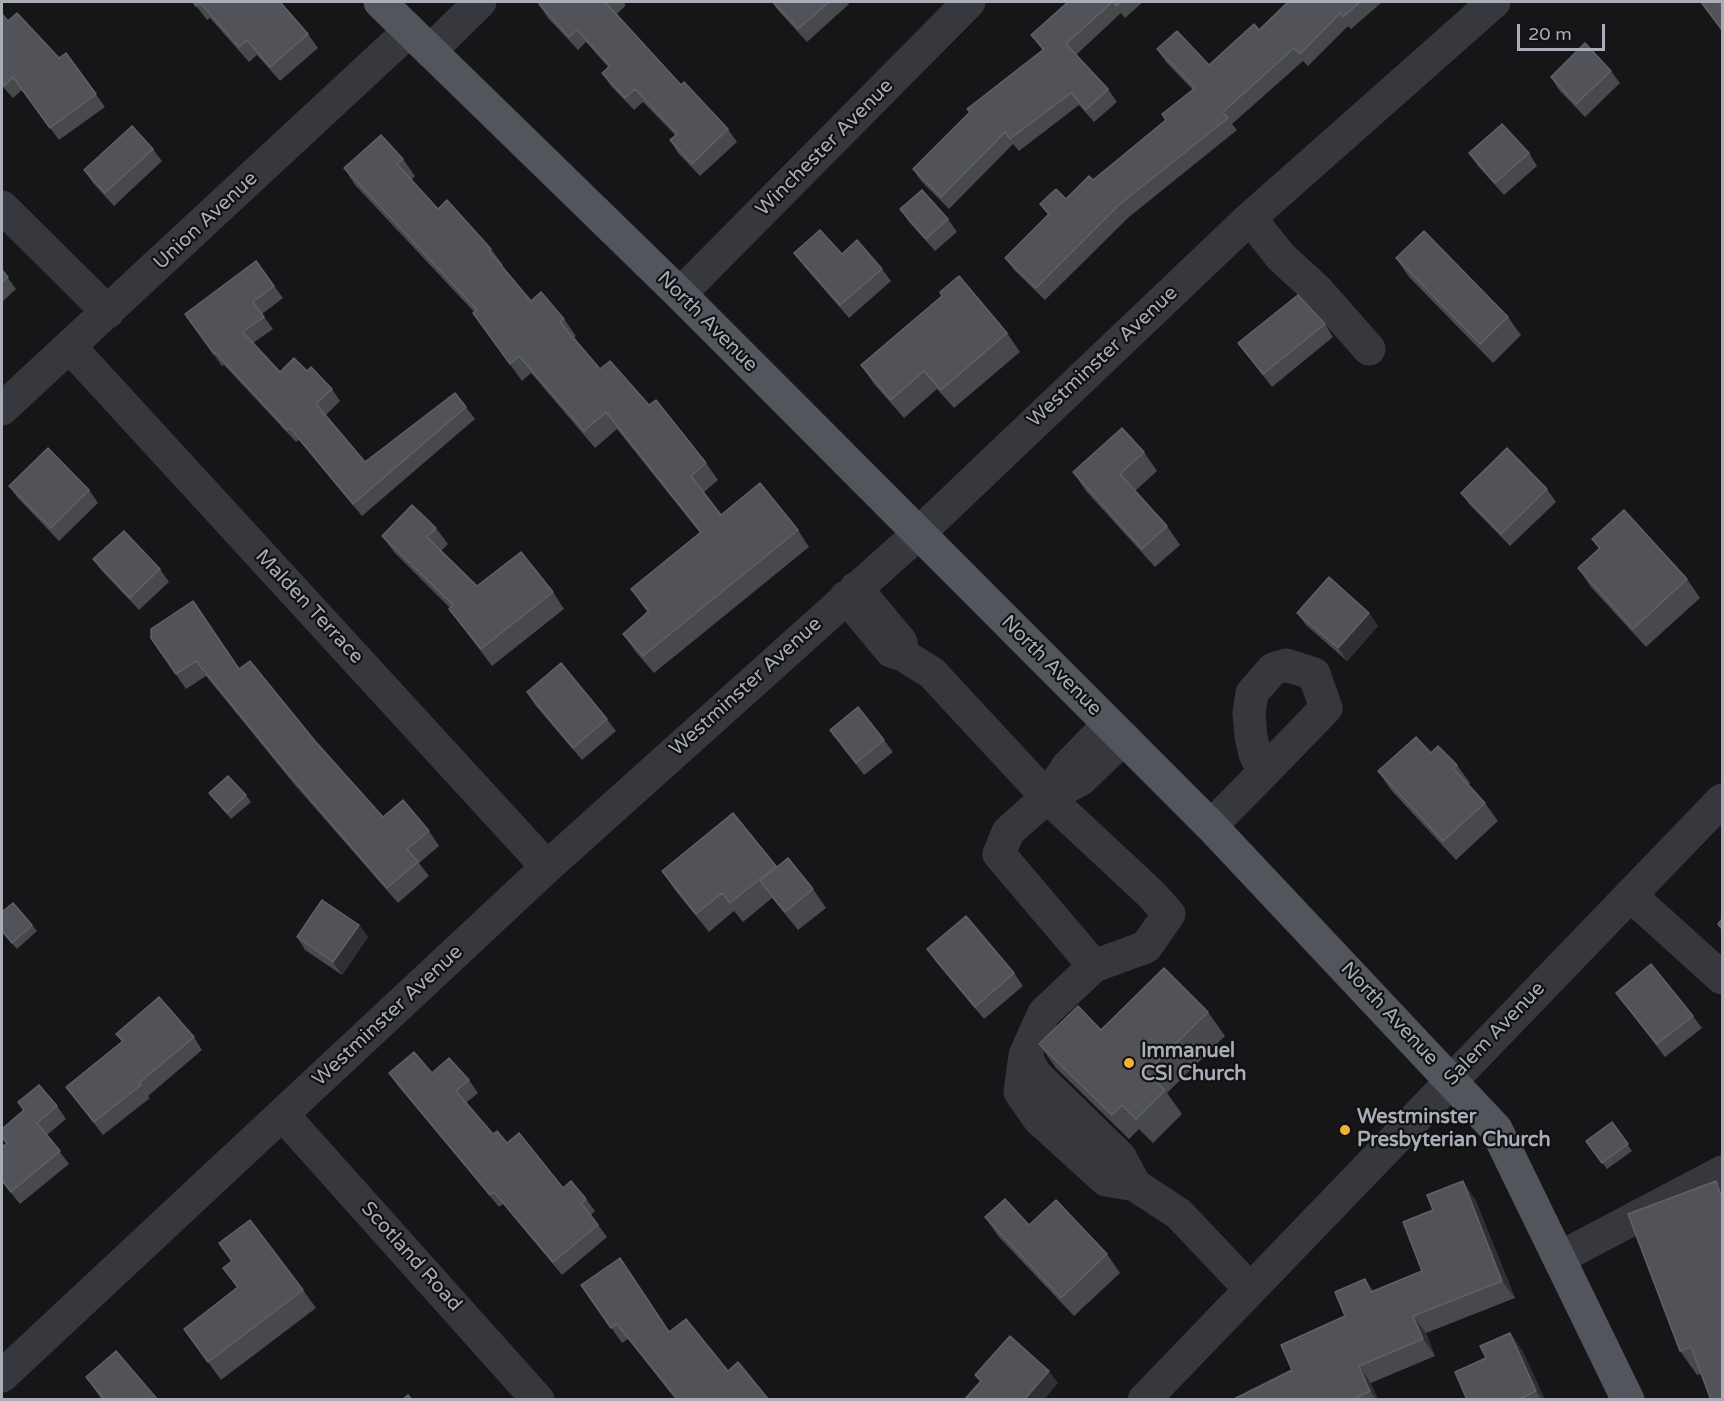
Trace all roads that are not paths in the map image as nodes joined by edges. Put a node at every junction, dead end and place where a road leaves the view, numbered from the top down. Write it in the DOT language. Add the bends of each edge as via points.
graph roads {
  1 [pos="380,2"];
  2 [pos="480,2"];
  3 [pos="969,2"];
  4 [pos="1494,2"];
  5 [pos="420,41"];
  6 [pos="2,207"];
  7 [pos="1250,218"];
  8 [pos="681,294"];
  9 [pos="108,312"];
  10 [pos="70,347"];
  11 [pos="1369,349"];
  12 [pos="2,409"];
  13 [pos="919,533"];
  14 [pos="850,593"];
  15 [pos="1117,731"];
  16 [pos="1264,772"];
  17 [pos="1047,797"];
  18 [pos="1722,800"];
  19 [pos="1211,826"];
  20 [pos="547,867"];
  21 [pos="1630,895"];
  22 [pos="1094,966"];
  23 [pos="1722,978"];
  24 [pos="1450,1080"];
  25 [pos="283,1115"];
  26 [pos="1722,1172"];
  27 [pos="1559,1258"];
  28 [pos="1250,1289"];
  29 [pos="2,1376"];
  30 [pos="538,1400"];
  31 [pos="1144,1400"];
  32 [pos="1628,1400"];
  1 -- 5 [label="main road, North Avenue"];
  2 -- 5 [label="street, Union Avenue"];
  3 -- 8 [label="street, Winchester Avenue"];
  4 -- 7 [label="street, Westminster Avenue"];
  5 -- 8 [label="main road, North Avenue"];
  5 -- 9 [label="street, Union Avenue"];
  6 -- 9 [label="street"];
  7 -- 11 [label="street" via="1281,257 1317,290"];
  7 -- 13 [label="street, Westminster Avenue"];
  8 -- 13 [label="main road, North Avenue"];
  9 -- 10 [label="street, Union Avenue"];
  10 -- 12 [label="street, Union Avenue"];
  10 -- 20 [label="street, Malden Terrace"];
  13 -- 14 [label="street, Westminster Avenue"];
  13 -- 15 [label="main road, North Avenue"];
  14 -- 17 [label="street" via="891,651 932,674"];
  14 -- 20 [label="street, Westminster Avenue"];
  15 -- 17 [label="street" via="1068,766"];
  15 -- 19 [label="main road, North Avenue"];
  16 -- 19 [label="street"];
  17 -- 22 [label="street" via="1008,832 999,854"];
  17 -- 22 [label="street" via="1169,914 1146,947"];
  18 -- 21 [label="street, Salem Avenue"];
  19 -- 24 [label="main road, North Avenue"];
  20 -- 25 [label="street, Westminster Avenue"];
  21 -- 23 [label="street"];
  21 -- 24 [label="street, Salem Avenue"];
  22 -- 28 [label="street" via="1044,1014 1025,1055 1035,1074 1120,1157 1135,1185 1179,1214"];
  24 -- 27 [label="main road, North Avenue" via="1496,1129"];
  24 -- 28 [label="street, Salem Avenue"];
  25 -- 29 [label="street, Westminster Avenue"];
  25 -- 30 [label="street, Scotland Road"];
  26 -- 27 [label="street"];
  27 -- 32 [label="main road, North Avenue"];
  28 -- 31 [label="street, Salem Avenue"];
}
